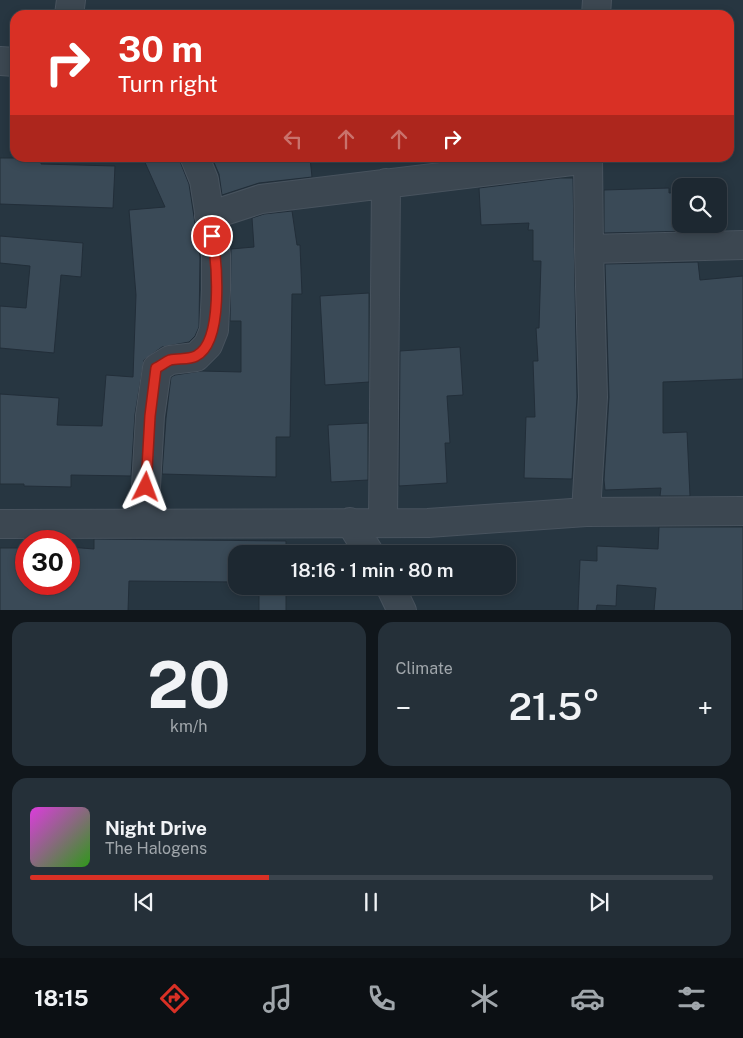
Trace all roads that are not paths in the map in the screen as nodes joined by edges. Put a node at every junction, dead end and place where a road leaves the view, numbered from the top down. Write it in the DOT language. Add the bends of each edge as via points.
graph roads {
  1 [pos="197,162"];
  2 [pos="557,162"];
  3 [pos="588,162"];
  4 [pos="386,184"];
  5 [pos="210,216"];
  6 [pos="743,245"];
  7 [pos="589,249"];
  8 [pos="743,511"];
  9 [pos="586,512"];
  10 [pos="144,522"];
  11 [pos="350,522"];
  12 [pos="383,523"];
  13 [pos="0,524"];
  14 [pos="364,545"];
  15 [pos="394,595"];
  16 [pos="402,610"];
  1 -- 5 [label="street" via="204,180"];
  2 -- 4 [label="street"];
  3 -- 7 [label="street"];
  4 -- 5 [label="street" via="260,199"];
  4 -- 12 [label="street"];
  5 -- 10 [label="street" via="216,255 214,330 208,345 196,356 170,360 156,368"];
  6 -- 7 [label="street"];
  7 -- 9 [label="street" via="593,397"];
  8 -- 9 [label="street"];
  9 -- 12 [label="street"];
  10 -- 11 [label="street"];
  10 -- 13 [label="street"];
  11 -- 12 [label="street"];
  11 -- 14 [label="street"];
  15 -- 16 [label="street"];
}
